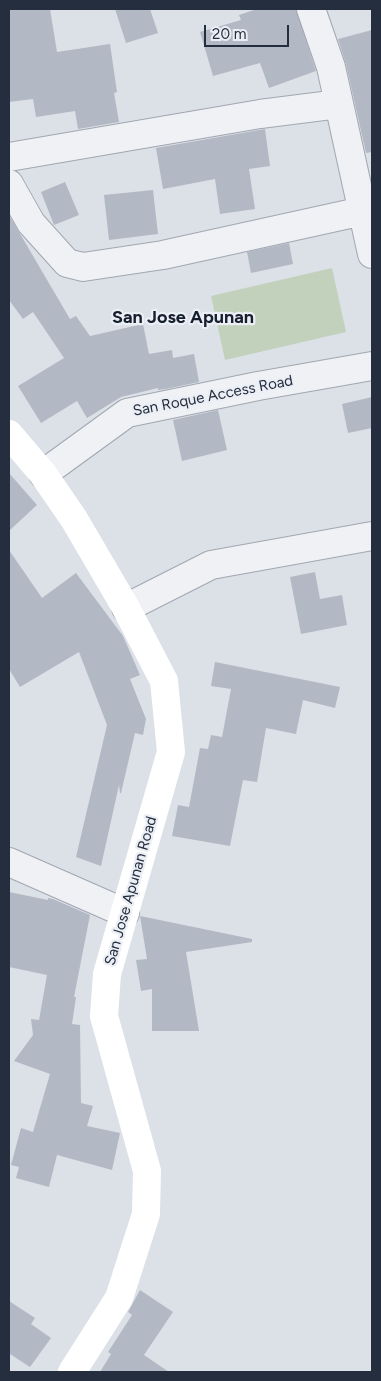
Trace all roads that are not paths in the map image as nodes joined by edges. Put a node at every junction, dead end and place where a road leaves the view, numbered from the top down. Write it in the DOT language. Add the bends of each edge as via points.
graph roads {
  1 [pos="311,9"];
  2 [pos="339,104"];
  3 [pos="9,157"];
  4 [pos="9,184"];
  5 [pos="368,210"];
  6 [pos="372,254"];
  7 [pos="372,366"];
  8 [pos="9,434"];
  9 [pos="43,474"];
  10 [pos="372,536"];
  11 [pos="126,608"];
  12 [pos="9,862"];
  13 [pos="125,913"];
  14 [pos="72,1372"];
  1 -- 2 [label="street" via="331,67"];
  2 -- 3 [label="street" via="260,114"];
  2 -- 5 [label="street"];
  4 -- 5 [label="street" via="31,223 67,263 83,267 163,255"];
  5 -- 6 [label="street"];
  7 -- 9 [label="street, San Roque Access Road" via="127,413"];
  8 -- 9 [label="street, San Jose Apunan Road"];
  9 -- 11 [label="street, San Jose Apunan Road" via="74,519"];
  10 -- 11 [label="street" via="211,565"];
  11 -- 13 [label="street, San Jose Apunan Road" via="164,681 171,752"];
  12 -- 13 [label="street"];
  13 -- 14 [label="street, San Jose Apunan Road" via="107,974 104,1016 147,1171 146,1214 119,1298"];
}
